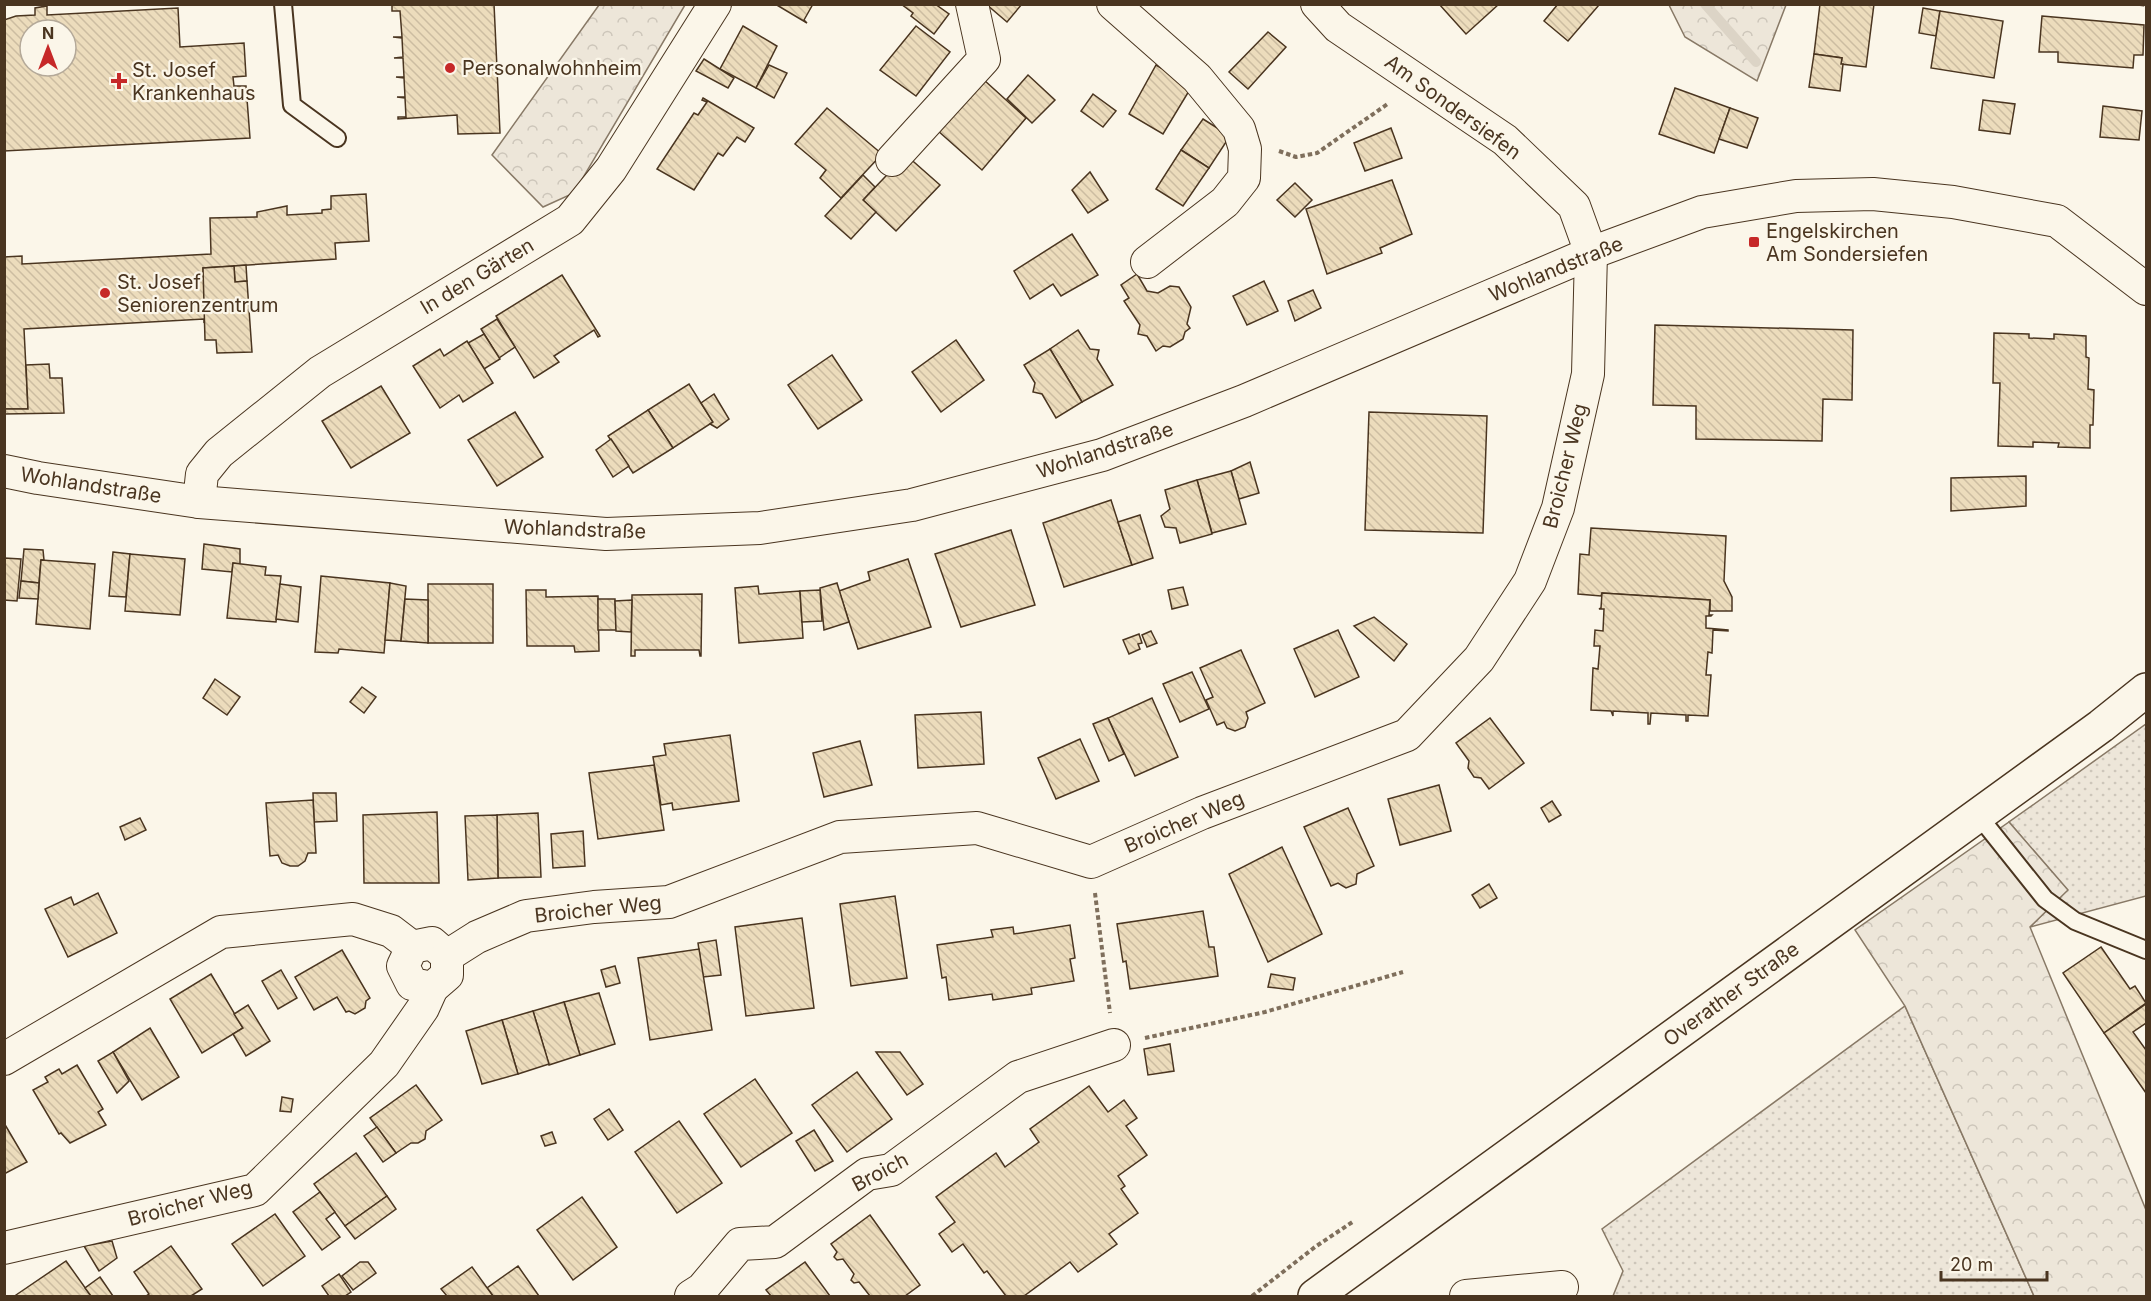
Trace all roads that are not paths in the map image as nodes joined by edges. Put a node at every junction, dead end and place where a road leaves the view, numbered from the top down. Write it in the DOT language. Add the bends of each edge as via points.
graph roads {
  1 [pos="283,4"];
  2 [pos="715,4"];
  3 [pos="972,4"];
  4 [pos="1113,4"];
  5 [pos="1317,4"];
  6 [pos="337,138"];
  7 [pos="892,160"];
  8 [pos="1591,253"];
  9 [pos="1147,262"];
  10 [pos="2146,289"];
  11 [pos="4,471"];
  12 [pos="199,502"];
  13 [pos="2146,690"];
  14 [pos="1978,815"];
  15 [pos="412,947"];
  16 [pos="2146,950"];
  17 [pos="447,956"];
  18 [pos="432,988"];
  19 [pos="1114,1045"];
  20 [pos="4,1059"];
  21 [pos="4,1248"];
  22 [pos="1565,1292"];
  23 [pos="691,1296"];
  24 [pos="1315,1296"];
  25 [pos="1466,1296"];
  1 -- 6 [label="lane" via="292,105"];
  2 -- 12 [label="street, In den Gärten" via="611,169 570,220 320,372 219,453 202,474"];
  3 -- 7 [label="street" via="984,59"];
  4 -- 9 [label="street" via="1197,78 1239,129 1245,149 1244,178 1225,202"];
  5 -- 8 [label="street, Am Sondersiefen" via="1338,27 1506,140 1574,206"];
  8 -- 10 [label="street, Wohlandstraße" via="1702,212 1796,196 1873,194 1953,202 2057,221"];
  8 -- 12 [label="street, Wohlandstraße" via="1244,401 1113,451 912,505 760,528 606,534"];
  8 -- 17 [label="street, Broicher Weg" via="1588,374 1558,508 1530,581 1479,659 1407,735 1202,813 1091,862 977,828 840,837 669,902 526,916 477,937"];
  11 -- 12 [label="street, Wohlandstraße"];
  13 -- 14 [label="main road, Overather Straße"];
  14 -- 16 [label="lane" via="2045,899 2075,921"];
  14 -- 24 [label="main road, Overather Straße"];
  15 -- 17 [label="street" via="432,943"];
  15 -- 18 [label="street" via="404,966 412,984"];
  15 -- 20 [label="street" via="392,931 353,919 221,932"];
  17 -- 18 [label="street, Broicher Weg" via="447,975"];
  18 -- 21 [label="street, Broicher Weg" via="423,1008 384,1064 255,1190"];
  19 -- 23 [label="street, Broich" via="1018,1077 891,1170 867,1174 775,1242 741,1244 702,1289"];
  22 -- 25 [label="street"];
}
